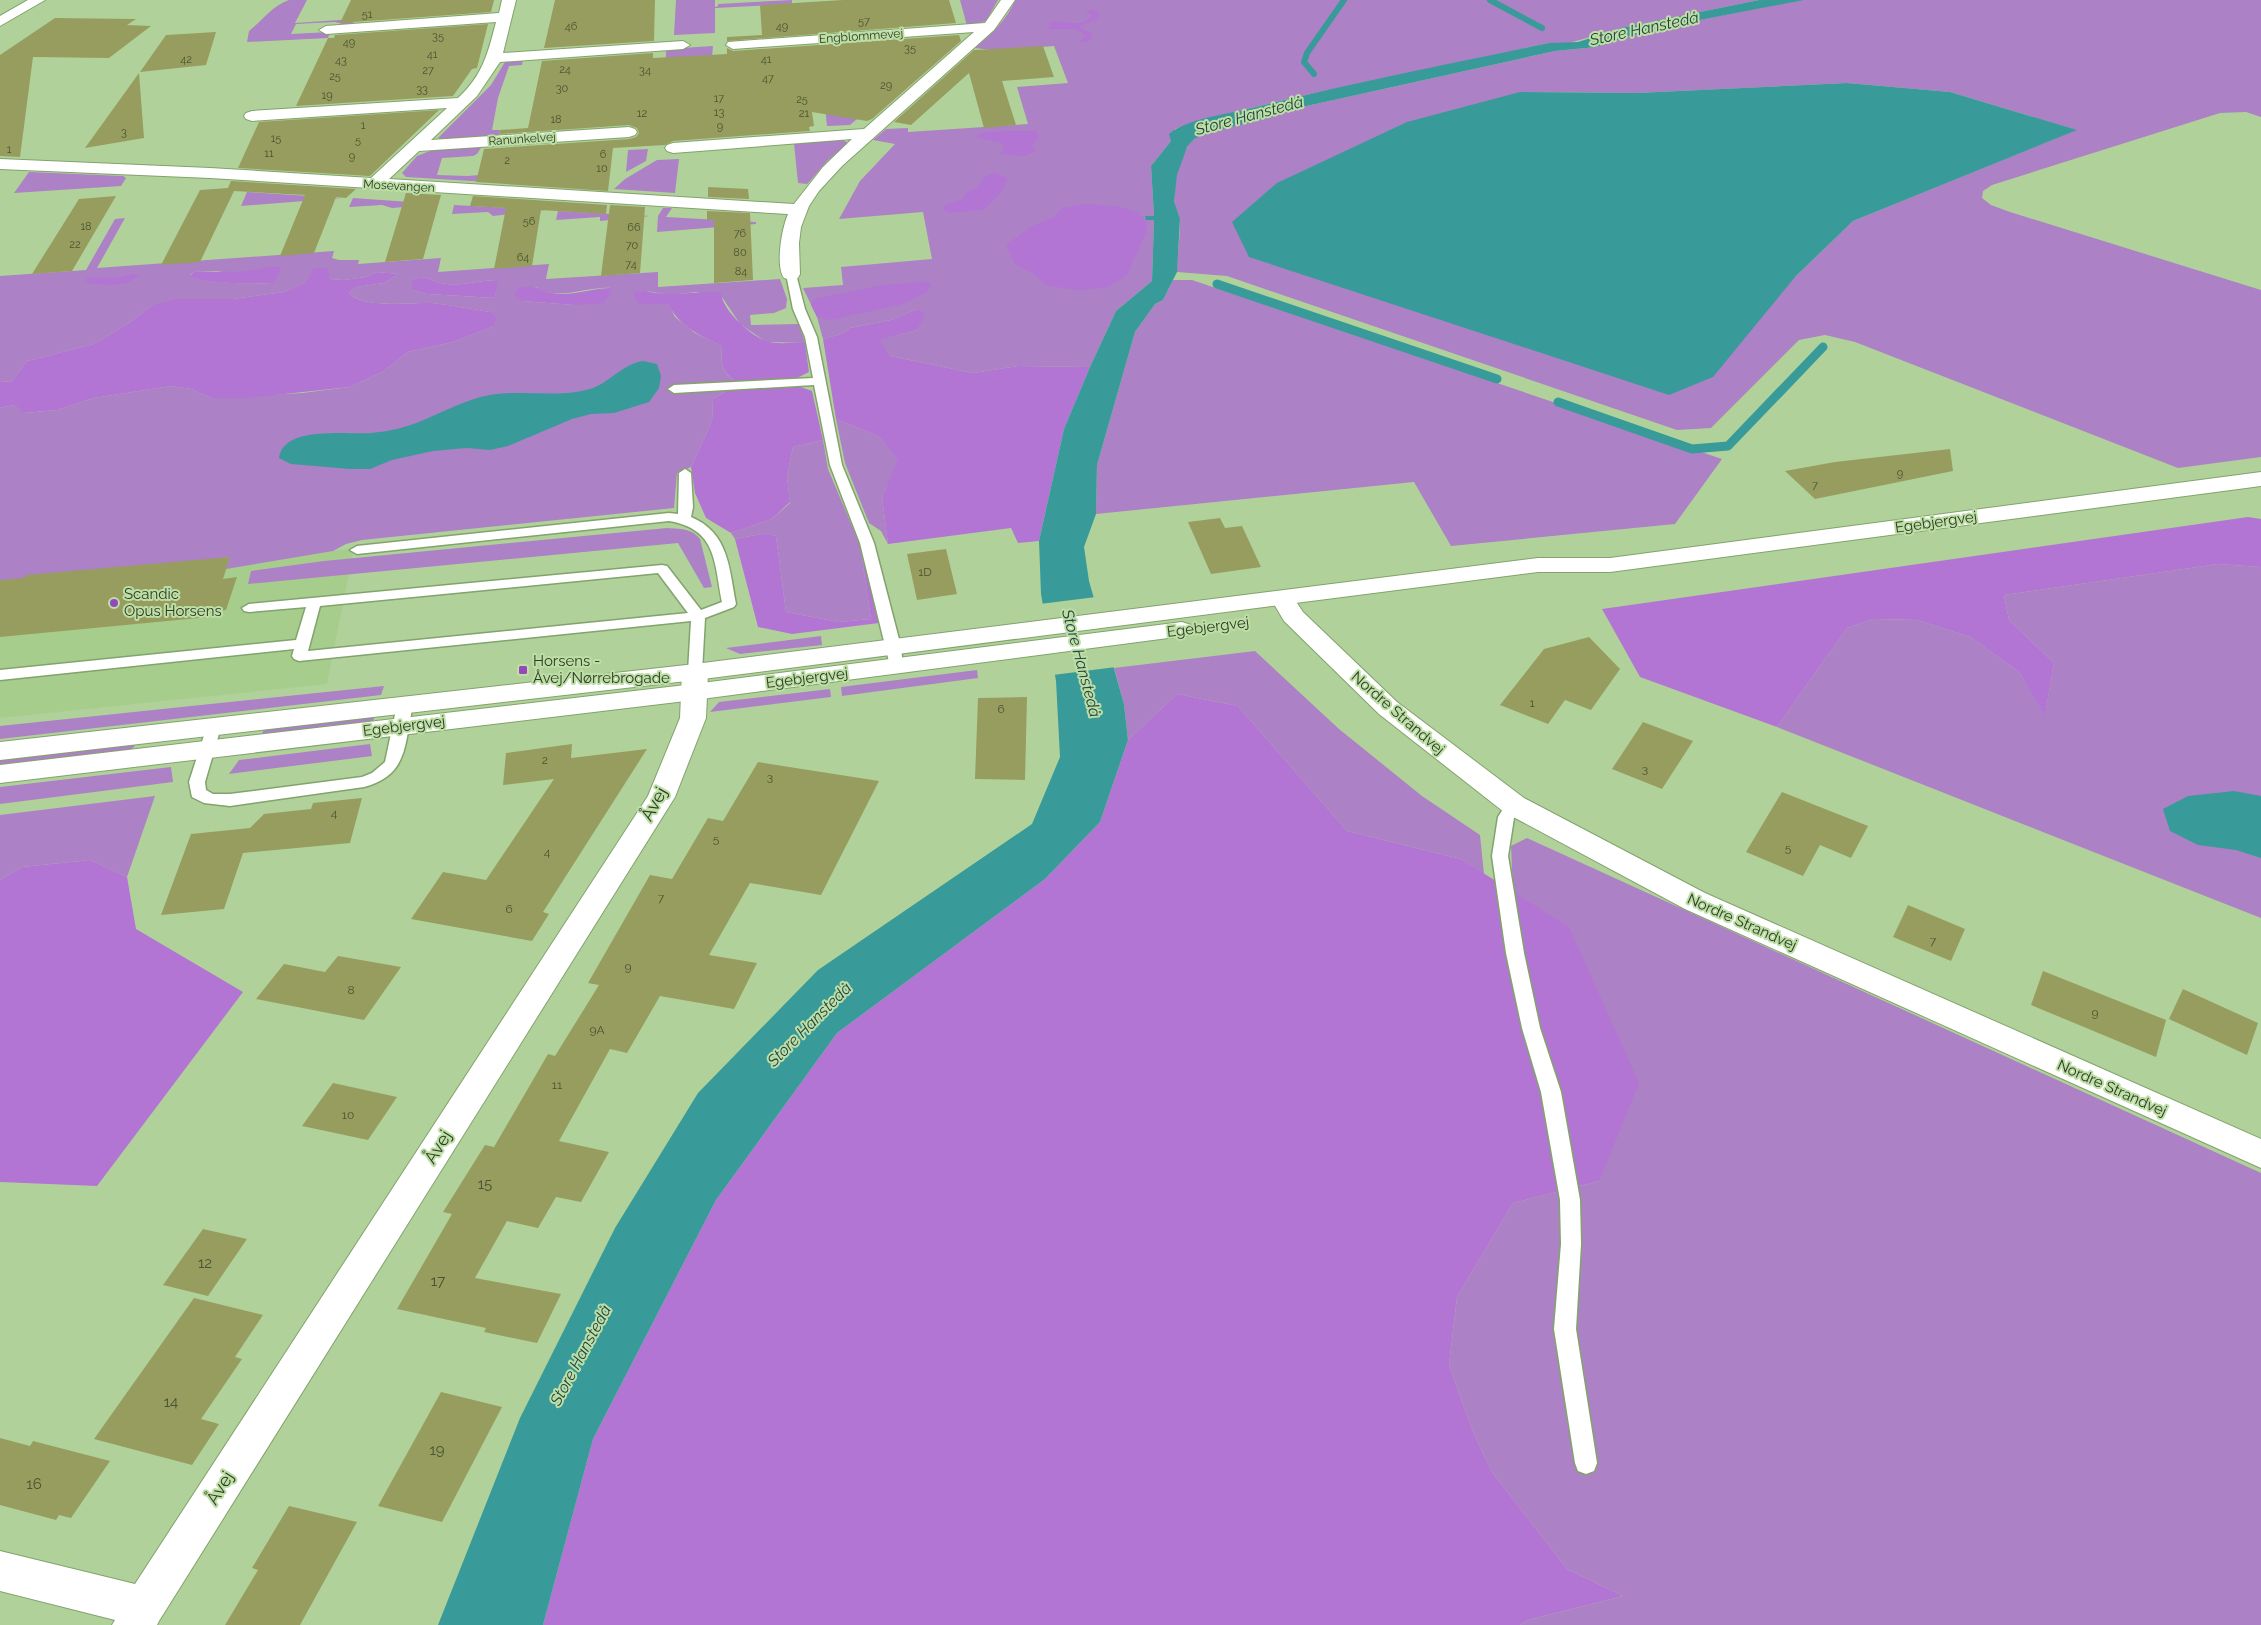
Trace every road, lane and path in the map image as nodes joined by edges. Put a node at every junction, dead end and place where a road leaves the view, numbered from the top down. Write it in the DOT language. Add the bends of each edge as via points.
graph roads {
  1 [pos="38,0"];
  2 [pos="509,0"];
  3 [pos="1008,0"];
  4 [pos="504,17"];
  5 [pos="0,22"];
  6 [pos="989,27"];
  7 [pos="326,30"];
  8 [pos="683,45"];
  9 [pos="733,45"];
  10 [pos="494,58"];
  11 [pos="462,102"];
  12 [pos="252,116"];
  13 [pos="629,132"];
  14 [pos="869,133"];
  15 [pos="415,146"];
  16 [pos="673,148"];
  17 [pos="0,164"];
  18 [pos="374,184"];
  19 [pos="798,209"];
  20 [pos="791,274"];
  21 [pos="819,381"];
  22 [pos="674,389"];
  23 [pos="685,473"];
  24 [pos="2261,479"];
  25 [pos="684,518"];
  26 [pos="357,550"];
  27 [pos="314,602"];
  28 [pos="249,608"];
  29 [pos="1288,608"];
  30 [pos="698,616"];
  31 [pos="302,644"];
  32 [pos="895,657"];
  33 [pos="0,675"];
  34 [pos="694,682"];
  35 [pos="403,716"];
  36 [pos="209,738"];
  37 [pos="0,752"];
  38 [pos="0,774"];
  39 [pos="1514,806"];
  40 [pos="2261,1154"];
  41 [pos="1586,1463"];
  42 [pos="0,1572"];
  43 [pos="139,1616"];
  1 -- 5 [label="street"];
  2 -- 4 [label="street"];
  3 -- 6 [label="street"];
  4 -- 7 [label="street"];
  4 -- 10 [label="street"];
  6 -- 9 [label="street, Engblommevej"];
  6 -- 14 [label="street"];
  8 -- 10 [label="street"];
  10 -- 11 [label="street" via="490,68"];
  11 -- 12 [label="street"];
  11 -- 15 [label="street"];
  13 -- 15 [label="street, Ranunkelvej"];
  14 -- 16 [label="street"];
  14 -- 19 [label="street" via="836,162"];
  15 -- 18 [label="street"];
  17 -- 18 [label="street, Mosevangen"];
  18 -- 19 [label="street, Mosevangen"];
  19 -- 20 [label="street" via="790,238"];
  20 -- 21 [label="lane" via="799,309 811,337"];
  21 -- 22 [label="lane"];
  21 -- 32 [label="lane" via="836,465 867,543"];
  23 -- 25 [label="lane"];
  24 -- 29 [label="street, Egebjergvej" via="1610,565 1548,583"];
  25 -- 26 [label="lane"];
  25 -- 30 [label="lane" via="702,526 714,538 728,604"];
  27 -- 28 [label="lane"];
  27 -- 30 [label="lane" via="662,569"];
  27 -- 31 [label="lane"];
  29 -- 32 [label="street, Egebjergvej"];
  29 -- 39 [label="street, Nordre Strandvej" via="1388,708"];
  30 -- 31 [label="lane" via="299,656"];
  30 -- 34 [label="lane"];
  31 -- 33 [label="lane"];
  32 -- 34 [label="street, Egebjergvej"];
  34 -- 35 [label="street, Egebjergvej"];
  34 -- 43 [label="street, Åvej" via="693,718 661,796"];
  35 -- 36 [label="street, Egebjergvej"];
  35 -- 36 [label="lane" via="392,764 378,777 364,782 230,800 210,799 198,793 197,782"];
  36 -- 37 [label="street, Egebjergvej"];
  36 -- 38 [label="street, Egebjergvej"];
  39 -- 40 [label="street, Nordre Strandvej" via="1695,901"];
  39 -- 41 [label="lane" via="1506,818 1500,856 1515,952 1531,1028 1551,1092 1570,1200 1571,1244 1565,1329"];
  42 -- 43 [label="street, Åvej"];
}
